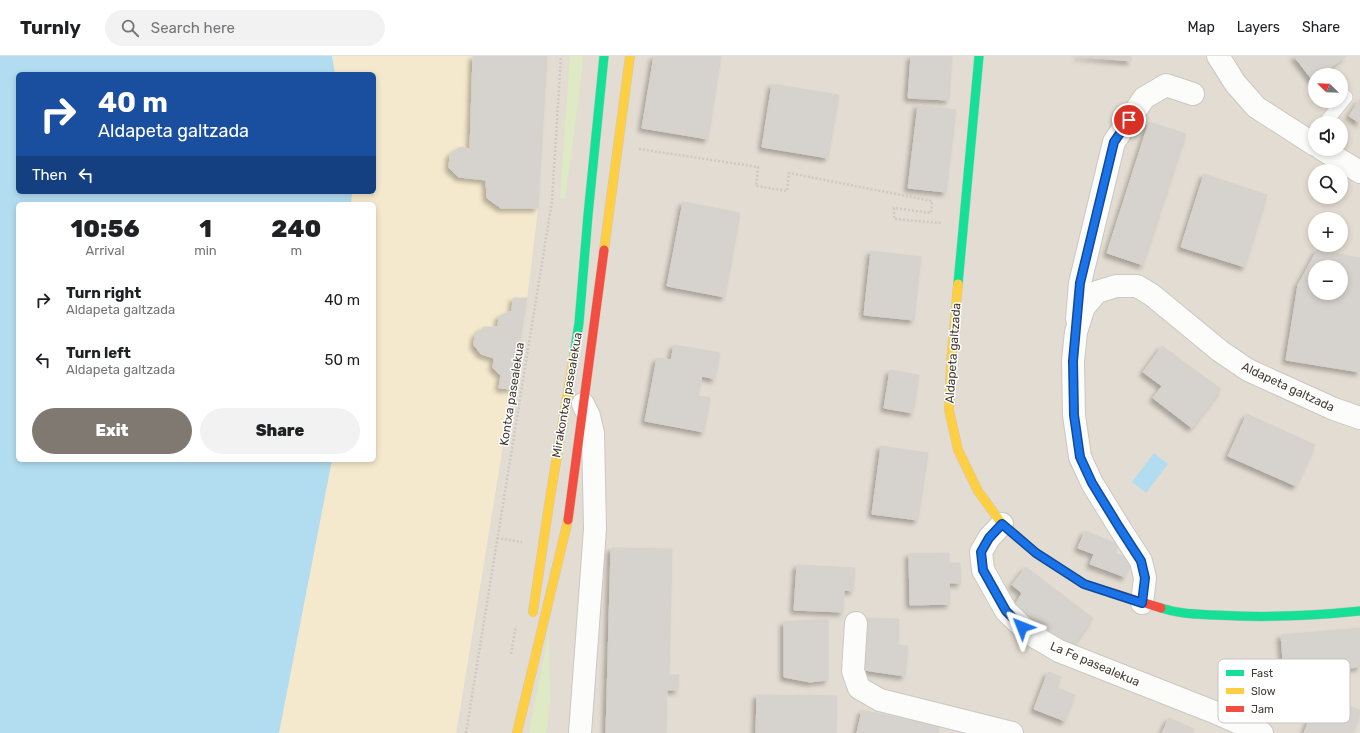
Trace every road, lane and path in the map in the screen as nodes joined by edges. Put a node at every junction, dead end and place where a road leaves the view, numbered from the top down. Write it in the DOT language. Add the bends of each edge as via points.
graph roads {
  1 [pos="561,56"];
  2 [pos="604,56"];
  3 [pos="630,56"];
  4 [pos="979,56"];
  5 [pos="1218,56"];
  6 [pos="1193,94"];
  7 [pos="1337,108"];
  8 [pos="1331,116"];
  9 [pos="1308,139"];
  10 [pos="638,148"];
  11 [pos="1335,156"];
  12 [pos="1360,172"];
  13 [pos="964,226"];
  14 [pos="1076,332"];
  15 [pos="583,404"];
  16 [pos="1360,418"];
  17 [pos="560,438"];
  18 [pos="594,512"];
  19 [pos="572,522"];
  20 [pos="1002,524"];
  21 [pos="592,564"];
  22 [pos="1142,603"];
  23 [pos="1360,611"];
  24 [pos="532,619"];
  25 [pos="856,623"];
  26 [pos="528,649"];
  27 [pos="1218,714"];
  28 [pos="1239,723"];
  29 [pos="466,733"];
  30 [pos="516,733"];
  31 [pos="580,733"];
  32 [pos="1012,733"];
  33 [pos="1262,733"];
  1 -- 29 [label="path, Kontxa pasealekua" via="552,201"];
  2 -- 17 [label="main road, Mirakontxa pasealekua" via="580,316"];
  3 -- 15 [label="main road, Mirakontxa pasealekua"];
  4 -- 13 [label="main road, Aldapeta galtzada"];
  5 -- 9 [label="street" via="1235,83 1256,107"];
  6 -- 14 [label="street, Aldapeta galtzada" via="1166,85 1144,98 1114,142 1080,283"];
  7 -- 8 [label="lane"];
  10 -- 13 [label="path" via="758,166 756,186 787,191 789,173 932,201 930,213 894,208 894,218"];
  11 -- 12 [label="street"];
  13 -- 20 [label="main road, Aldapeta galtzada" via="951,362 950,410 958,450 978,491"];
  14 -- 16 [label="street, Aldapeta galtzada" via="1084,306 1097,292 1116,286 1137,286 1248,370"];
  14 -- 22 [label="street, Aldapeta galtzada" via="1073,361 1074,408 1080,457 1092,483 1141,561 1145,578"];
  15 -- 18 [label="street, Mirakontxa pasealekua" via="593,433"];
  15 -- 19 [label="main road, Mirakontxa pasealekua"];
  17 -- 19 [label="street" via="566,455 560,508"];
  17 -- 24 [label="main road, Mirakontxa pasealekua"];
  18 -- 19 [label="street" via="586,524 581,526"];
  18 -- 21 [label="street, Mirakontxa pasealekua"];
  19 -- 21 [label="street" via="583,535"];
  19 -- 30 [label="main road, Mirakontxa pasealekua"];
  20 -- 22 [label="main road, Aldapeta galtzada" via="1036,553 1084,584"];
  20 -- 27 [label="street, La Fe pasealekua" via="981,552 983,570 1006,611 1030,634 1059,652"];
  21 -- 31 [label="street, Mirakontxa pasealekua"];
  22 -- 23 [label="main road, Aldapeta galtzada" via="1175,613 1251,617"];
  25 -- 32 [label="street" via="853,671 859,688 880,700"];
  26 -- 30 [label="main road, Mirakontxa pasealekua"];
  28 -- 33 [label="street, La Fe pasealekua"];
}
